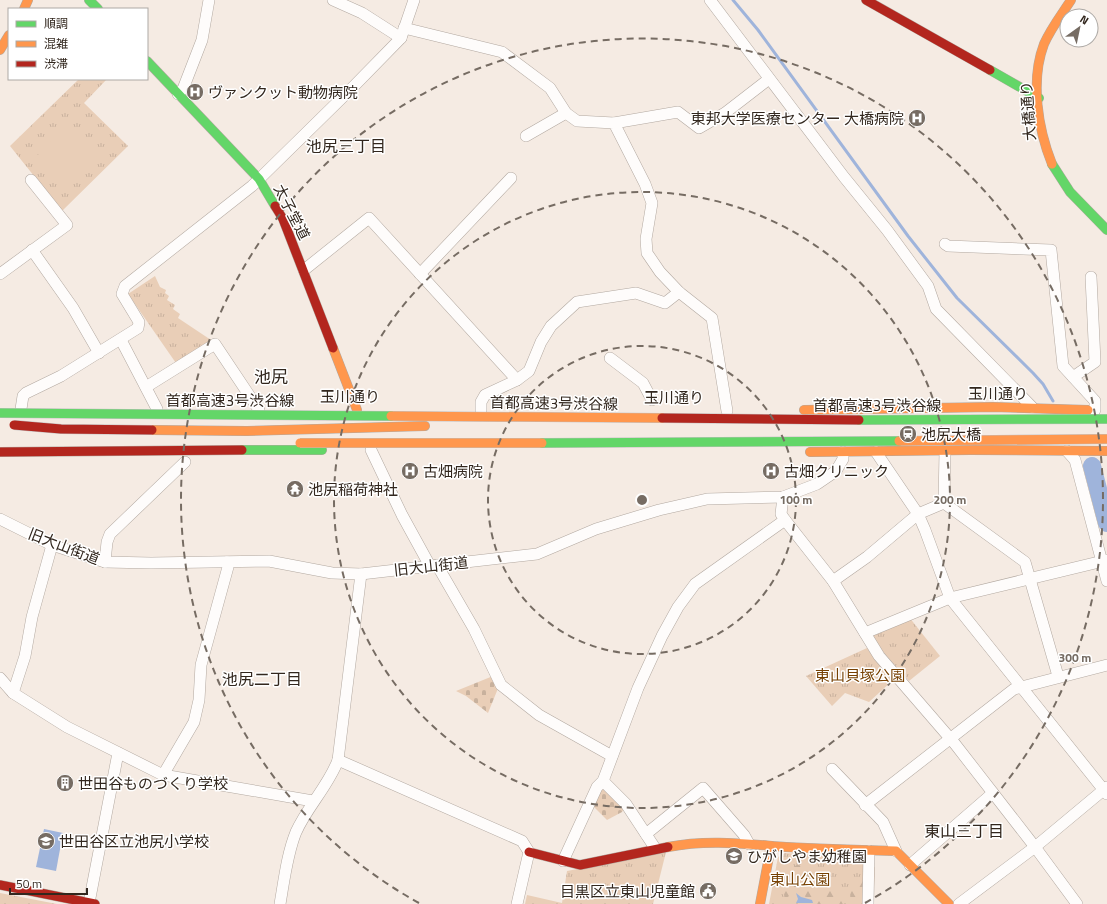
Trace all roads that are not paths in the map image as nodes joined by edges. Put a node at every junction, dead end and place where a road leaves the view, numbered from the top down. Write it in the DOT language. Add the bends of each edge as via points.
graph roads {
  1 [pos="89,0"];
  2 [pos="209,0"];
  3 [pos="333,0"];
  4 [pos="414,0"];
  5 [pos="710,0"];
  6 [pos="866,0"];
  7 [pos="1071,0"];
  8 [pos="97,8"];
  9 [pos="402,33"];
  10 [pos="8,37"];
  11 [pos="0,50"];
  12 [pos="148,62"];
  13 [pos="769,79"];
  14 [pos="178,94"];
  15 [pos="1038,98"];
  16 [pos="566,112"];
  17 [pos="614,123"];
  18 [pos="526,136"];
  19 [pos="511,178"];
  20 [pos="259,179"];
  21 [pos="31,180"];
  22 [pos="1107,230"];
  23 [pos="945,244"];
  24 [pos="32,250"];
  25 [pos="304,270"];
  26 [pos="0,274"];
  27 [pos="420,274"];
  28 [pos="1091,276"];
  29 [pos="679,292"];
  30 [pos="121,340"];
  31 [pos="99,353"];
  32 [pos="610,358"];
  33 [pos="1073,377"];
  34 [pos="517,380"];
  35 [pos="146,387"];
  36 [pos="0,400"];
  37 [pos="652,400"];
  38 [pos="1032,407"];
  39 [pos="0,409"];
  40 [pos="21,409"];
  41 [pos="157,409"];
  42 [pos="259,410"];
  43 [pos="357,410"];
  44 [pos="1095,410"];
  45 [pos="1107,410"];
  46 [pos="481,411"];
  47 [pos="503,411"];
  48 [pos="728,411"];
  49 [pos="0,413"];
  50 [pos="874,420"];
  51 [pos="1107,420"];
  52 [pos="5,424"];
  53 [pos="505,433"];
  54 [pos="545,433"];
  55 [pos="1107,440"];
  56 [pos="16,442"];
  57 [pos="300,443"];
  58 [pos="1107,443"];
  59 [pos="947,446"];
  60 [pos="1107,448"];
  61 [pos="371,450"];
  62 [pos="970,450"];
  63 [pos="1067,451"];
  64 [pos="1107,451"];
  65 [pos="0,452"];
  66 [pos="651,452"];
  67 [pos="799,452"];
  68 [pos="843,452"];
  69 [pos="876,452"];
  70 [pos="185,462"];
  71 [pos="782,497"];
  72 [pos="944,504"];
  73 [pos="918,514"];
  74 [pos="0,519"];
  75 [pos="785,520"];
  76 [pos="52,545"];
  77 [pos="1105,561"];
  78 [pos="105,562"];
  79 [pos="227,562"];
  80 [pos="433,566"];
  81 [pos="361,574"];
  82 [pos="1030,579"];
  83 [pos="832,581"];
  84 [pos="1107,581"];
  85 [pos="950,598"];
  86 [pos="865,633"];
  87 [pos="1107,665"];
  88 [pos="1058,676"];
  89 [pos="0,678"];
  90 [pos="1020,687"];
  91 [pos="13,693"];
  92 [pos="951,739"];
  93 [pos="118,753"];
  94 [pos="612,756"];
  95 [pos="338,760"];
  96 [pos="832,769"];
  97 [pos="163,775"];
  98 [pos="603,781"];
  99 [pos="1106,791"];
  100 [pos="993,793"];
  101 [pos="313,800"];
  102 [pos="865,805"];
  103 [pos="646,834"];
  104 [pos="749,844"];
  105 [pos="772,846"];
  106 [pos="1035,847"];
  107 [pos="654,848"];
  108 [pos="869,851"];
  109 [pos="896,851"];
  110 [pos="529,852"];
  111 [pos="563,862"];
  112 [pos="910,865"];
  113 [pos="0,885"];
  114 [pos="91,904"];
  115 [pos="280,904"];
  116 [pos="517,904"];
  117 [pos="760,904"];
  118 [pos="868,904"];
  119 [pos="948,904"];
  120 [pos="959,904"];
  121 [pos="1077,904"];
  1 -- 8 [label="main road"];
  2 -- 14 [label="street" via="202,40 183,89"];
  3 -- 9 [label="street"];
  4 -- 9 [label="street"];
  5 -- 13 [label="street"];
  6 -- 15 [label="main road"];
  7 -- 15 [label="main road, 大橋通り" via="1042,51"];
  9 -- 16 [label="street" via="502,52 550,88"];
  9 -- 20 [label="street"];
  10 -- 11 [label="main road"];
  12 -- 14 [label="main road, 太子堂道"];
  13 -- 17 [label="street" via="725,113 699,128 678,112"];
  13 -- 38 [label="street" via="928,286 936,309"];
  14 -- 20 [label="main road, 太子堂道"];
  15 -- 22 [label="main road, 大橋通り" via="1040,124 1049,161 1070,193"];
  16 -- 17 [label="street" via="577,121"];
  16 -- 18 [label="street"];
  17 -- 29 [label="street" via="652,202 646,239 647,253 660,272"];
  19 -- 27 [label="street"];
  20 -- 25 [label="main road, 太子堂道" via="283,219"];
  20 -- 30 [label="street" via="125,286 122,294 140,325"];
  21 -- 24 [label="street" via="67,225"];
  23 -- 33 [label="street" via="1051,250 1062,366"];
  24 -- 26 [label="street"];
  24 -- 31 [label="street" via="73,308"];
  25 -- 27 [label="street" via="369,218"];
  25 -- 43 [label="main road, 太子堂道"];
  27 -- 34 [label="street"];
  28 -- 33 [label="street" via="1095,362"];
  29 -- 34 [label="street" via="665,303 636,293 577,302 551,326 529,371"];
  29 -- 48 [label="street" via="712,318"];
  30 -- 31 [label="street"];
  30 -- 35 [label="street"];
  31 -- 40 [label="street" via="26,393"];
  32 -- 37 [label="street" via="643,383"];
  33 -- 44 [label="street" via="1095,401"];
  34 -- 46 [label="street" via="485,395"];
  35 -- 41 [label="street"];
  35 -- 42 [label="street" via="215,344"];
  36 -- 39 [label="street"];
  38 -- 44 [label="main road, 玉川通り"];
  38 -- 48 [label="main road, 玉川通り"];
  39 -- 40 [label="main road, 玉川通り"];
  40 -- 41 [label="main road, 玉川通り"];
  41 -- 42 [label="main road, 玉川通り"];
  42 -- 43 [label="main road, 玉川通り"];
  43 -- 46 [label="main road, 玉川通り"];
  44 -- 45 [label="main road, 玉川通り"];
  46 -- 47 [label="main road, 玉川通り"];
  47 -- 48 [label="main road, 玉川通り"];
  47 -- 52 [label="main road, bridge" via="426,426 342,429 106,430"];
  49 -- 50 [label="main road, 首都高速3号渋谷線, bridge"];
  50 -- 51 [label="main road, 首都高速3号渋谷線, bridge"];
  50 -- 58 [label="main road, bridge" via="1059,429"];
  53 -- 57 [label="main road, bridge" via="420,435"];
  54 -- 62 [label="main road" via="840,433 887,436"];
  55 -- 59 [label="main road, bridge"];
  56 -- 57 [label="main road"];
  57 -- 59 [label="main road, bridge" via="773,443"];
  59 -- 60 [label="main road, bridge"];
  59 -- 62 [label="main road"];
  59 -- 69 [label="main road"];
  59 -- 72 [label="street"];
  61 -- 65 [label="main road"];
  61 -- 66 [label="main road"];
  61 -- 80 [label="street" via="402,515"];
  62 -- 63 [label="main road"];
  63 -- 64 [label="main road"];
  63 -- 77 [label="street" via="1075,460"];
  67 -- 68 [label="main road"];
  68 -- 69 [label="main road"];
  68 -- 71 [label="street, 旧大山街道" via="843,459 836,472 817,484"];
  69 -- 73 [label="street"];
  70 -- 78 [label="street" via="110,534"];
  71 -- 75 [label="street" via="781,514"];
  71 -- 80 [label="street, 旧大山街道" via="707,499 596,529 537,554"];
  72 -- 73 [label="street"];
  72 -- 82 [label="street" via="1025,562"];
  73 -- 83 [label="street" via="861,562"];
  73 -- 85 [label="street"];
  74 -- 76 [label="street, 旧大山街道"];
  75 -- 83 [label="street"];
  75 -- 94 [label="street" via="695,584 678,607 638,688"];
  76 -- 78 [label="street, 旧大山街道"];
  76 -- 91 [label="street" via="32,617 25,656"];
  77 -- 82 [label="street"];
  77 -- 84 [label="street"];
  78 -- 79 [label="street, 旧大山街道"];
  79 -- 81 [label="street, 旧大山街道" via="269,561 332,573"];
  79 -- 97 [label="street" via="228,567 201,665 199,700 194,722"];
  80 -- 81 [label="street, 旧大山街道"];
  80 -- 94 [label="street" via="474,629 501,685 539,715"];
  81 -- 95 [label="street"];
  82 -- 85 [label="street"];
  82 -- 88 [label="street"];
  83 -- 86 [label="street"];
  85 -- 86 [label="street"];
  85 -- 90 [label="street"];
  86 -- 92 [label="street" via="879,656"];
  87 -- 88 [label="street"];
  88 -- 90 [label="street"];
  89 -- 91 [label="street"];
  90 -- 92 [label="street" via="1014,688"];
  90 -- 99 [label="street"];
  91 -- 93 [label="street" via="67,727"];
  92 -- 100 [label="street"];
  92 -- 102 [label="street"];
  93 -- 97 [label="street"];
  93 -- 114 [label="street"];
  94 -- 98 [label="street"];
  95 -- 101 [label="street"];
  95 -- 110 [label="street" via="522,841"];
  96 -- 102 [label="street"];
  97 -- 101 [label="street"];
  98 -- 103 [label="street" via="626,804"];
  98 -- 111 [label="street" via="597,787"];
  99 -- 106 [label="street"];
  100 -- 106 [label="street"];
  100 -- 112 [label="street"];
  101 -- 115 [label="street" via="296,833"];
  102 -- 109 [label="street" via="883,822"];
  103 -- 104 [label="street" via="703,788"];
  103 -- 107 [label="street"];
  104 -- 105 [label="main road"];
  104 -- 107 [label="main road" via="690,842"];
  105 -- 108 [label="main road"];
  105 -- 117 [label="main road"];
  106 -- 120 [label="street"];
  106 -- 121 [label="street"];
  107 -- 111 [label="main road" via="580,865"];
  108 -- 109 [label="main road"];
  108 -- 118 [label="street"];
  109 -- 112 [label="main road"];
  110 -- 111 [label="main road"];
  110 -- 116 [label="street"];
  112 -- 119 [label="main road"];
  113 -- 114 [label="main road"];
}
